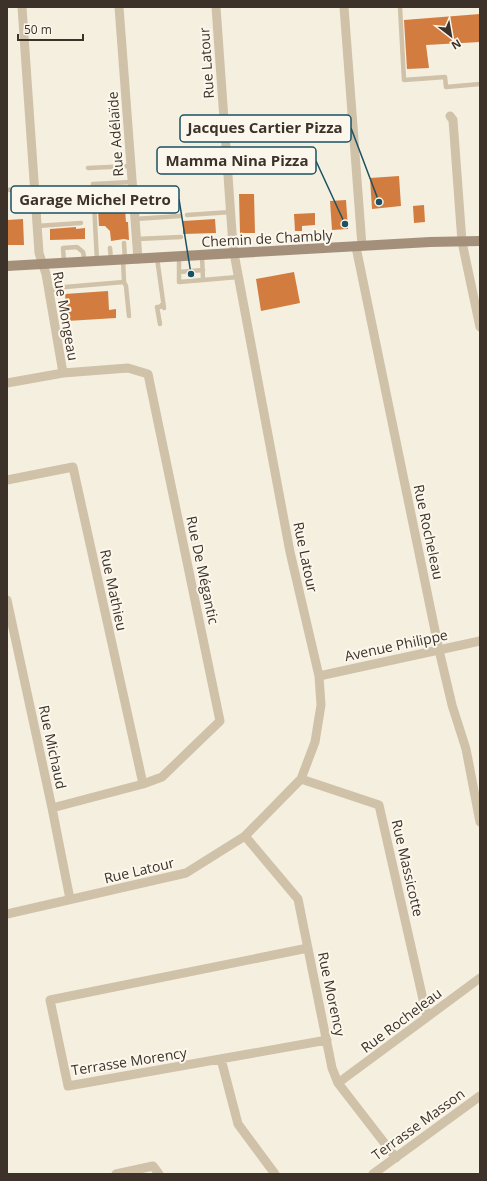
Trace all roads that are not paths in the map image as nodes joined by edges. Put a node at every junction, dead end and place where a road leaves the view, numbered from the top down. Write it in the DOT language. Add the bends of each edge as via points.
graph roads {
  1 [pos="22,7"];
  2 [pos="119,7"];
  3 [pos="216,7"];
  4 [pos="344,7"];
  5 [pos="400,7"];
  6 [pos="480,84"];
  7 [pos="450,116"];
  8 [pos="131,166"];
  9 [pos="88,168"];
  10 [pos="132,182"];
  11 [pos="34,188"];
  12 [pos="7,190"];
  13 [pos="231,212"];
  14 [pos="187,215"];
  15 [pos="180,216"];
  16 [pos="135,219"];
  17 [pos="81,223"];
  18 [pos="37,226"];
  19 [pos="181,237"];
  20 [pos="136,239"];
  21 [pos="480,241"];
  22 [pos="462,242"];
  23 [pos="124,243"];
  24 [pos="359,246"];
  25 [pos="110,248"];
  26 [pos="235,254"];
  27 [pos="202,256"];
  28 [pos="179,257"];
  29 [pos="157,258"];
  30 [pos="138,259"];
  31 [pos="124,260"];
  32 [pos="97,261"];
  33 [pos="111,261"];
  34 [pos="85,262"];
  35 [pos="64,263"];
  36 [pos="42,265"];
  37 [pos="7,266"];
  38 [pos="203,270"];
  39 [pos="179,272"];
  40 [pos="238,277"];
  41 [pos="203,280"];
  42 [pos="124,282"];
  43 [pos="49,291"];
  44 [pos="129,316"];
  45 [pos="160,324"];
  46 [pos="480,327"];
  47 [pos="63,373"];
  48 [pos="7,383"];
  49 [pos="7,480"];
  50 [pos="7,600"];
  51 [pos="480,641"];
  52 [pos="439,650"];
  53 [pos="318,676"];
  54 [pos="301,779"];
  55 [pos="143,784"];
  56 [pos="52,808"];
  57 [pos="480,822"];
  58 [pos="244,836"];
  59 [pos="70,899"];
  60 [pos="7,914"];
  61 [pos="308,948"];
  62 [pos="480,978"];
  63 [pos="427,1017"];
  64 [pos="327,1040"];
  65 [pos="221,1059"];
  66 [pos="338,1083"];
  67 [pos="480,1096"];
  68 [pos="396,1158"];
  69 [pos="116,1174"];
  70 [pos="159,1174"];
  71 [pos="275,1174"];
  72 [pos="372,1174"];
  1 -- 11 [label="street, Rue Mongeau"];
  2 -- 8 [label="street, Rue Adélaïde"];
  3 -- 13 [label="street, Rue Latour"];
  4 -- 24 [label="street, Rue Rocheleau"];
  5 -- 6 [label="lane" via="404,80 445,77 446,87"];
  7 -- 22 [label="street" via="453,120"];
  8 -- 9 [label="lane"];
  8 -- 10 [label="street, Rue Adélaïde"];
  10 -- 16 [label="street, Rue Adélaïde"];
  10 -- 32 [label="lane" via="93,184"];
  11 -- 12 [label="lane"];
  11 -- 18 [label="street, Rue Mongeau"];
  13 -- 14 [label="lane"];
  13 -- 26 [label="street, Rue Latour"];
  15 -- 16 [label="lane"];
  16 -- 20 [label="street, Rue Adélaïde"];
  17 -- 18 [label="lane"];
  18 -- 36 [label="street, Rue Mongeau"];
  19 -- 20 [label="lane"];
  20 -- 30 [label="street, Rue Adélaïde"];
  21 -- 22 [label="street, Chemin de Chambly"];
  22 -- 24 [label="street, Chemin de Chambly"];
  22 -- 46 [label="street"];
  23 -- 31 [label="lane"];
  24 -- 26 [label="street, Chemin de Chambly"];
  24 -- 52 [label="street, Rue Rocheleau"];
  25 -- 33 [label="lane"];
  26 -- 27 [label="street, Chemin de Chambly"];
  26 -- 40 [label="street, Rue Latour"];
  27 -- 28 [label="street, Chemin de Chambly"];
  27 -- 38 [label="lane"];
  28 -- 29 [label="street, Chemin de Chambly"];
  28 -- 39 [label="lane"];
  29 -- 30 [label="street, Chemin de Chambly"];
  29 -- 45 [label="lane" via="164,305 157,307"];
  30 -- 31 [label="street, Chemin de Chambly"];
  31 -- 33 [label="street, Chemin de Chambly"];
  31 -- 42 [label="lane"];
  32 -- 33 [label="street, Chemin de Chambly"];
  32 -- 34 [label="street, Chemin de Chambly"];
  34 -- 35 [label="street, Chemin de Chambly"];
  34 -- 35 [label="lane" via="83,252 79,248 63,248"];
  35 -- 36 [label="street, Chemin de Chambly"];
  36 -- 37 [label="street, Chemin de Chambly"];
  36 -- 43 [label="street, Rue Mongeau"];
  38 -- 39 [label="lane"];
  38 -- 41 [label="lane"];
  39 -- 41 [label="lane" via="179,282"];
  40 -- 41 [label="lane"];
  40 -- 53 [label="street, Rue Latour" via="290,552"];
  42 -- 43 [label="lane" via="65,287"];
  42 -- 44 [label="lane"];
  43 -- 47 [label="street, Rue Mongeau"];
  47 -- 48 [label="street, Rue De Mégantic"];
  47 -- 55 [label="street, Rue De Mégantic" via="128,368 148,374 220,721 162,777"];
  49 -- 55 [label="street, Rue Mathieu" via="73,467"];
  50 -- 56 [label="street, Rue Michaud"];
  51 -- 52 [label="street, Avenue Philippe"];
  52 -- 53 [label="street, Avenue Philippe"];
  52 -- 57 [label="street, Rue Rocheleau" via="466,749"];
  53 -- 54 [label="street, Rue Latour" via="321,705 316,742"];
  54 -- 58 [label="street, Rue Latour"];
  54 -- 63 [label="street, Rue Massicotte" via="379,805"];
  55 -- 56 [label="street, Rue De Mégantic"];
  56 -- 59 [label="street, Rue Michaud"];
  58 -- 59 [label="street, Rue Latour" via="186,873"];
  58 -- 61 [label="street, Rue Morency" via="298,899"];
  59 -- 60 [label="street, Rue Latour"];
  61 -- 64 [label="street, Rue Morency"];
  61 -- 65 [label="street, Terrasse Morency" via="50,1000 68,1086"];
  62 -- 63 [label="street, Rue Rocheleau"];
  63 -- 66 [label="street, Rue Rocheleau"];
  64 -- 65 [label="street, Terrasse Morency"];
  64 -- 66 [label="street, Rue Morency" via="332,1068"];
  65 -- 71 [label="street" via="238,1124"];
  66 -- 68 [label="street, Rue Morency"];
  67 -- 68 [label="street, Terrasse Masson"];
  68 -- 72 [label="street, Terrasse Masson"];
  69 -- 70 [label="street" via="153,1166"];
}
